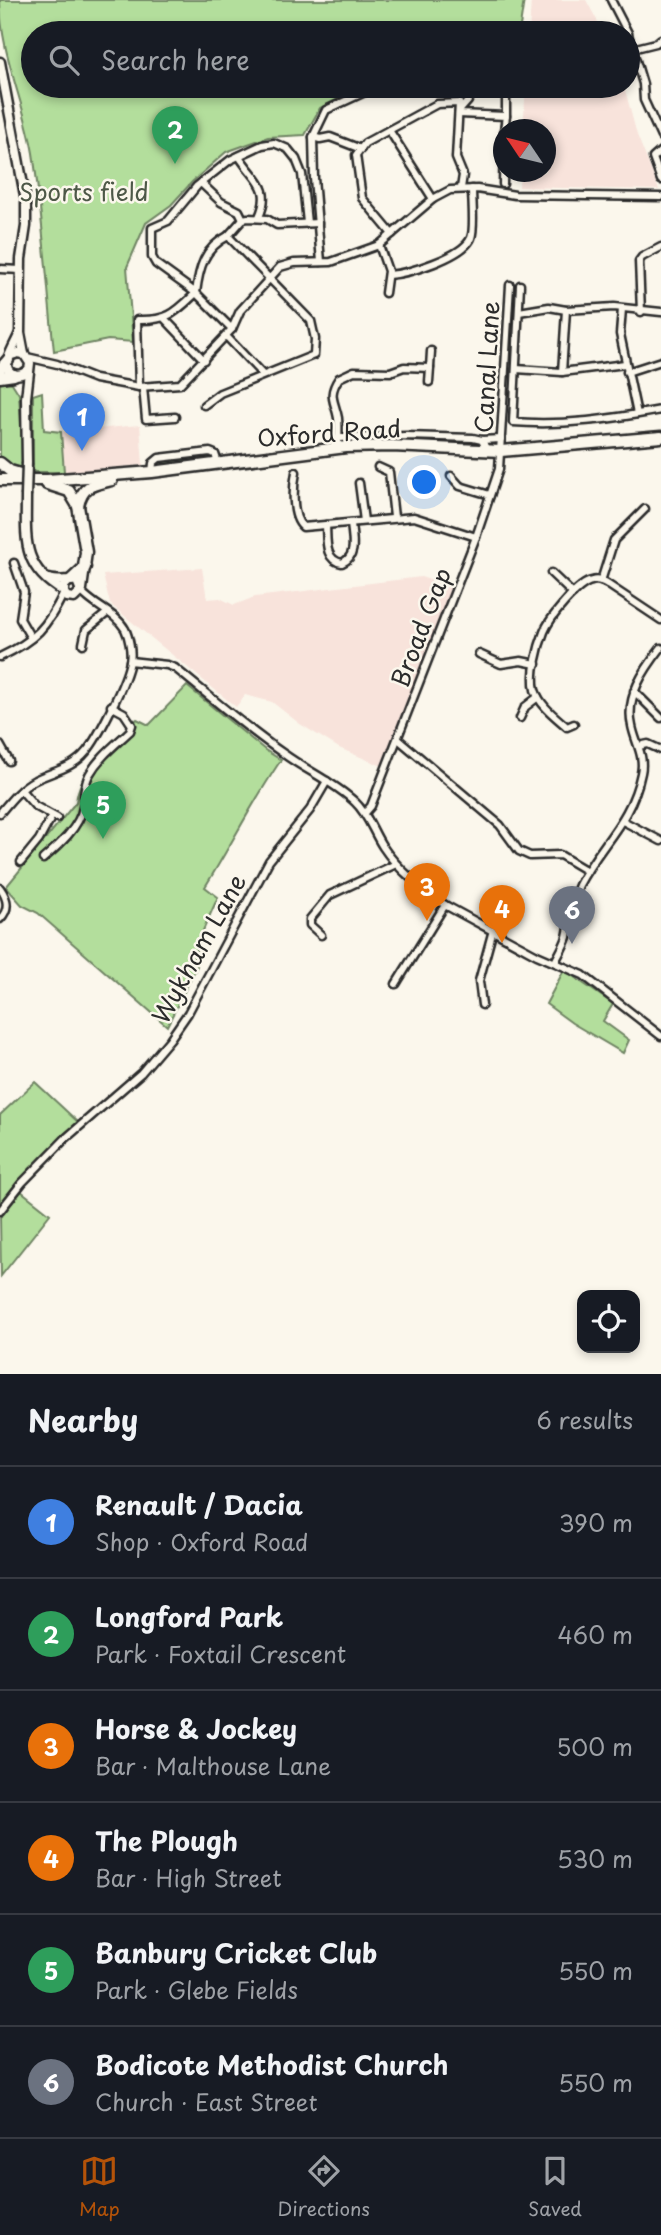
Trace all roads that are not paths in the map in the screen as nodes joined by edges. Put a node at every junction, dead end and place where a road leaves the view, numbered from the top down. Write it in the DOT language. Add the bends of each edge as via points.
graph roads {
  1 [pos="611,0"];
  2 [pos="622,21"];
  3 [pos="661,39"];
  4 [pos="640,47"];
  5 [pos="0,62"];
  6 [pos="640,74"];
  7 [pos="352,98"];
  8 [pos="468,98"];
  9 [pos="506,98"];
  10 [pos="459,113"];
  11 [pos="506,116"];
  12 [pos="506,119"];
  13 [pos="389,130"];
  14 [pos="313,137"];
  15 [pos="661,137"];
  16 [pos="361,149"];
  17 [pos="661,151"];
  18 [pos="239,156"];
  19 [pos="661,180"];
  20 [pos="201,183"];
  21 [pos="461,188"];
  22 [pos="472,189"];
  23 [pos="661,197"];
  24 [pos="433,199"];
  25 [pos="259,217"];
  26 [pos="243,219"];
  27 [pos="307,223"];
  28 [pos="318,223"];
  29 [pos="392,233"];
  30 [pos="228,236"];
  31 [pos="379,245"];
  32 [pos="661,247"];
  33 [pos="321,262"];
  34 [pos="0,269"];
  35 [pos="21,270"];
  36 [pos="388,275"];
  37 [pos="269,276"];
  38 [pos="510,285"];
  39 [pos="520,285"];
  40 [pos="196,293"];
  41 [pos="386,293"];
  42 [pos="622,309"];
  43 [pos="566,310"];
  44 [pos="519,312"];
  45 [pos="641,312"];
  46 [pos="661,312"];
  47 [pos="165,319"];
  48 [pos="232,329"];
  49 [pos="20,332"];
  50 [pos="226,336"];
  51 [pos="431,351"];
  52 [pos="10,357"];
  53 [pos="204,360"];
  54 [pos="661,361"];
  55 [pos="27,362"];
  56 [pos="625,363"];
  57 [pos="430,368"];
  58 [pos="0,369"];
  59 [pos="516,369"];
  60 [pos="562,372"];
  61 [pos="627,372"];
  62 [pos="262,374"];
  63 [pos="16,375"];
  64 [pos="0,377"];
  65 [pos="429,382"];
  66 [pos="141,387"];
  67 [pos="26,398"];
  68 [pos="204,405"];
  69 [pos="661,410"];
  70 [pos="637,414"];
  71 [pos="175,417"];
  72 [pos="661,437"];
  73 [pos="501,439"];
  74 [pos="482,440"];
  75 [pos="338,444"];
  76 [pos="487,451"];
  77 [pos="501,451"];
  78 [pos="0,463"];
  79 [pos="378,467"];
  80 [pos="296,472"];
  81 [pos="136,473"];
  82 [pos="451,476"];
  83 [pos="0,480"];
  84 [pos="30,480"];
  85 [pos="47,480"];
  86 [pos="359,483"];
  87 [pos="490,495"];
  88 [pos="78,506"];
  89 [pos="645,509"];
  90 [pos="394,517"];
  91 [pos="364,521"];
  92 [pos="351,523"];
  93 [pos="326,525"];
  94 [pos="475,537"];
  95 [pos="13,563"];
  96 [pos="85,566"];
  97 [pos="551,573"];
  98 [pos="43,576"];
  99 [pos="70,580"];
  100 [pos="601,581"];
  101 [pos="63,592"];
  102 [pos="77,594"];
  103 [pos="573,594"];
  104 [pos="55,611"];
  105 [pos="107,612"];
  106 [pos="661,620"];
  107 [pos="31,638"];
  108 [pos="83,644"];
  109 [pos="661,648"];
  110 [pos="0,657"];
  111 [pos="130,661"];
  112 [pos="482,664"];
  113 [pos="536,664"];
  114 [pos="634,691"];
  115 [pos="538,697"];
  116 [pos="111,706"];
  117 [pos="520,718"];
  118 [pos="661,718"];
  119 [pos="568,728"];
  120 [pos="398,739"];
  121 [pos="639,746"];
  122 [pos="1,748"];
  123 [pos="661,750"];
  124 [pos="9,761"];
  125 [pos="327,781"];
  126 [pos="21,790"];
  127 [pos="0,813"];
  128 [pos="365,813"];
  129 [pos="623,821"];
  130 [pos="661,841"];
  131 [pos="43,859"];
  132 [pos="21,862"];
  133 [pos="396,863"];
  134 [pos="587,872"];
  135 [pos="0,888"];
  136 [pos="445,905"];
  137 [pos="0,919"];
  138 [pos="493,930"];
  139 [pos="321,935"];
  140 [pos="555,962"];
  141 [pos="396,984"];
  142 [pos="482,1005"];
  143 [pos="661,1036"];
  144 [pos="0,1211"];
  1 -- 2 [label="street"];
  3 -- 4 [label="street"];
  5 -- 35 [label="street" via="26,201"];
  6 -- 15 [label="street" via="644,100"];
  7 -- 14 [label="street" via="326,110"];
  8 -- 10 [label="street"];
  9 -- 11 [label="street"];
  10 -- 11 [label="street"];
  10 -- 13 [label="street" via="459,103 437,104"];
  10 -- 21 [label="street" via="456,158 463,175"];
  11 -- 12 [label="street"];
  13 -- 16 [label="street"];
  13 -- 24 [label="street"];
  14 -- 16 [label="street" via="330,137"];
  14 -- 28 [label="street"];
  16 -- 29 [label="street" via="356,155 362,198"];
  17 -- 19 [label="street" via="653,158"];
  18 -- 20 [label="street"];
  18 -- 25 [label="street" via="263,187 266,199"];
  18 -- 27 [label="street" via="262,145 288,149 302,174"];
  20 -- 26 [label="street"];
  20 -- 40 [label="street" via="168,221 152,228 151,238 156,264"];
  21 -- 22 [label="street"];
  21 -- 24 [label="street"];
  22 -- 23 [label="street" via="515,195"];
  22 -- 36 [label="street" via="472,237 463,250 404,274"];
  24 -- 29 [label="street"];
  25 -- 26 [label="street"];
  25 -- 27 [label="street" via="277,225"];
  26 -- 30 [label="street"];
  27 -- 28 [label="street"];
  28 -- 33 [label="street"];
  29 -- 31 [label="street"];
  30 -- 37 [label="street"];
  30 -- 40 [label="street" via="206,255"];
  31 -- 33 [label="street"];
  31 -- 36 [label="street"];
  32 -- 45 [label="street" via="639,261"];
  33 -- 37 [label="street" via="294,263"];
  34 -- 35 [label="street"];
  35 -- 49 [label="street"];
  36 -- 41 [label="street"];
  37 -- 48 [label="street" via="240,311"];
  37 -- 62 [label="street" via="311,321 314,355"];
  38 -- 73 [label="street, Canal Lane"];
  39 -- 44 [label="street"];
  40 -- 47 [label="street"];
  40 -- 48 [label="street"];
  42 -- 43 [label="street"];
  42 -- 45 [label="street"];
  42 -- 56 [label="street"];
  43 -- 44 [label="street" via="549,307"];
  43 -- 60 [label="street"];
  44 -- 59 [label="street"];
  45 -- 46 [label="street"];
  47 -- 53 [label="street"];
  47 -- 66 [label="street" via="137,320"];
  48 -- 50 [label="street"];
  49 -- 52 [label="street"];
  49 -- 55 [label="street"];
  50 -- 53 [label="street"];
  50 -- 62 [label="street"];
  51 -- 57 [label="street"];
  52 -- 55 [label="street" via="18,353"];
  52 -- 58 [label="main road"];
  52 -- 63 [label="street" via="9,370"];
  53 -- 66 [label="street" via="180,384"];
  54 -- 61 [label="street"];
  55 -- 63 [label="street"];
  55 -- 66 [label="street" via="47,362 95,379"];
  55 -- 67 [label="street"];
  56 -- 60 [label="street"];
  56 -- 61 [label="street"];
  57 -- 65 [label="street"];
  57 -- 75 [label="street" via="354,371 339,378 332,393"];
  59 -- 60 [label="street"];
  59 -- 70 [label="street" via="513,422 576,423"];
  61 -- 70 [label="street"];
  62 -- 68 [label="street"];
  63 -- 64 [label="main road"];
  63 -- 67 [label="street"];
  66 -- 71 [label="street" via="146,419"];
  67 -- 98 [label="street, bridge" via="29,552"];
  69 -- 70 [label="street"];
  72 -- 77 [label="main road, Oxford Road"];
  73 -- 74 [label="street"];
  73 -- 77 [label="street, Canal Lane"];
  74 -- 75 [label="street" via="407,436"];
  74 -- 76 [label="street"];
  75 -- 76 [label="main road, Oxford Road"];
  75 -- 81 [label="main road, Oxford Road"];
  76 -- 77 [label="main road, Oxford Road"];
  77 -- 87 [label="street, Broad Gap"];
  78 -- 85 [label="main road" via="13,472"];
  79 -- 90 [label="street" via="389,472"];
  80 -- 93 [label="street" via="298,522 303,527"];
  81 -- 85 [label="main road, Oxford Road"];
  81 -- 88 [label="main road" via="89,485"];
  82 -- 87 [label="street" via="460,486"];
  83 -- 84 [label="main road, Oxford Road"];
  84 -- 85 [label="main road, Oxford Road"];
  84 -- 88 [label="main road" via="65,489"];
  86 -- 91 [label="street"];
  87 -- 94 [label="street, Broad Gap"];
  88 -- 96 [label="main road" via="86,544"];
  89 -- 100 [label="street" via="614,540"];
  90 -- 91 [label="street"];
  90 -- 94 [label="street" via="420,518"];
  91 -- 92 [label="street"];
  92 -- 93 [label="street"];
  92 -- 93 [label="street" via="353,550 342,563 329,555"];
  94 -- 120 [label="street, Broad Gap"];
  95 -- 107 [label="street" via="24,592 20,619"];
  96 -- 99 [label="main road"];
  96 -- 102 [label="main road"];
  97 -- 103 [label="street"];
  98 -- 99 [label="street"];
  98 -- 101 [label="street"];
  99 -- 101 [label="street"];
  99 -- 102 [label="street" via="79,583"];
  100 -- 103 [label="street" via="587,582"];
  100 -- 106 [label="street"];
  101 -- 102 [label="street" via="67,597"];
  101 -- 104 [label="street"];
  102 -- 104 [label="street"];
  102 -- 105 [label="street"];
  103 -- 113 [label="street" via="548,624"];
  104 -- 107 [label="street"];
  105 -- 108 [label="street" via="86,630"];
  105 -- 111 [label="street" via="127,634"];
  107 -- 110 [label="street"];
  109 -- 114 [label="street"];
  111 -- 116 [label="street"];
  111 -- 125 [label="street" via="175,668 286,756"];
  112 -- 113 [label="street" via="483,655 501,664"];
  113 -- 115 [label="street"];
  114 -- 118 [label="street"];
  114 -- 121 [label="street" via="630,715"];
  115 -- 117 [label="street" via="525,706"];
  115 -- 119 [label="street"];
  116 -- 126 [label="street" via="86,752 73,764"];
  116 -- 131 [label="street" via="130,717 130,731 97,763 84,787 79,818"];
  120 -- 128 [label="street, Broad Gap"];
  120 -- 134 [label="street" via="500,825 519,851 530,856 560,855"];
  121 -- 123 [label="street" via="649,744"];
  121 -- 129 [label="street" via="641,772"];
  122 -- 124 [label="street"];
  125 -- 128 [label="street"];
  125 -- 144 [label="street, Wykham Lane" via="269,861 170,1039 141,1073 65,1139"];
  126 -- 127 [label="street"];
  126 -- 132 [label="street" via="35,806 54,817"];
  128 -- 133 [label="street"];
  129 -- 130 [label="street"];
  129 -- 134 [label="street"];
  133 -- 136 [label="street"];
  133 -- 139 [label="street" via="325,900 310,919"];
  134 -- 140 [label="street" via="575,895 566,939"];
  135 -- 137 [label="street" via="7,904"];
  136 -- 138 [label="street"];
  136 -- 141 [label="street"];
  138 -- 140 [label="street"];
  138 -- 142 [label="street" via="478,987"];
  140 -- 143 [label="street" via="583,975"];
}
